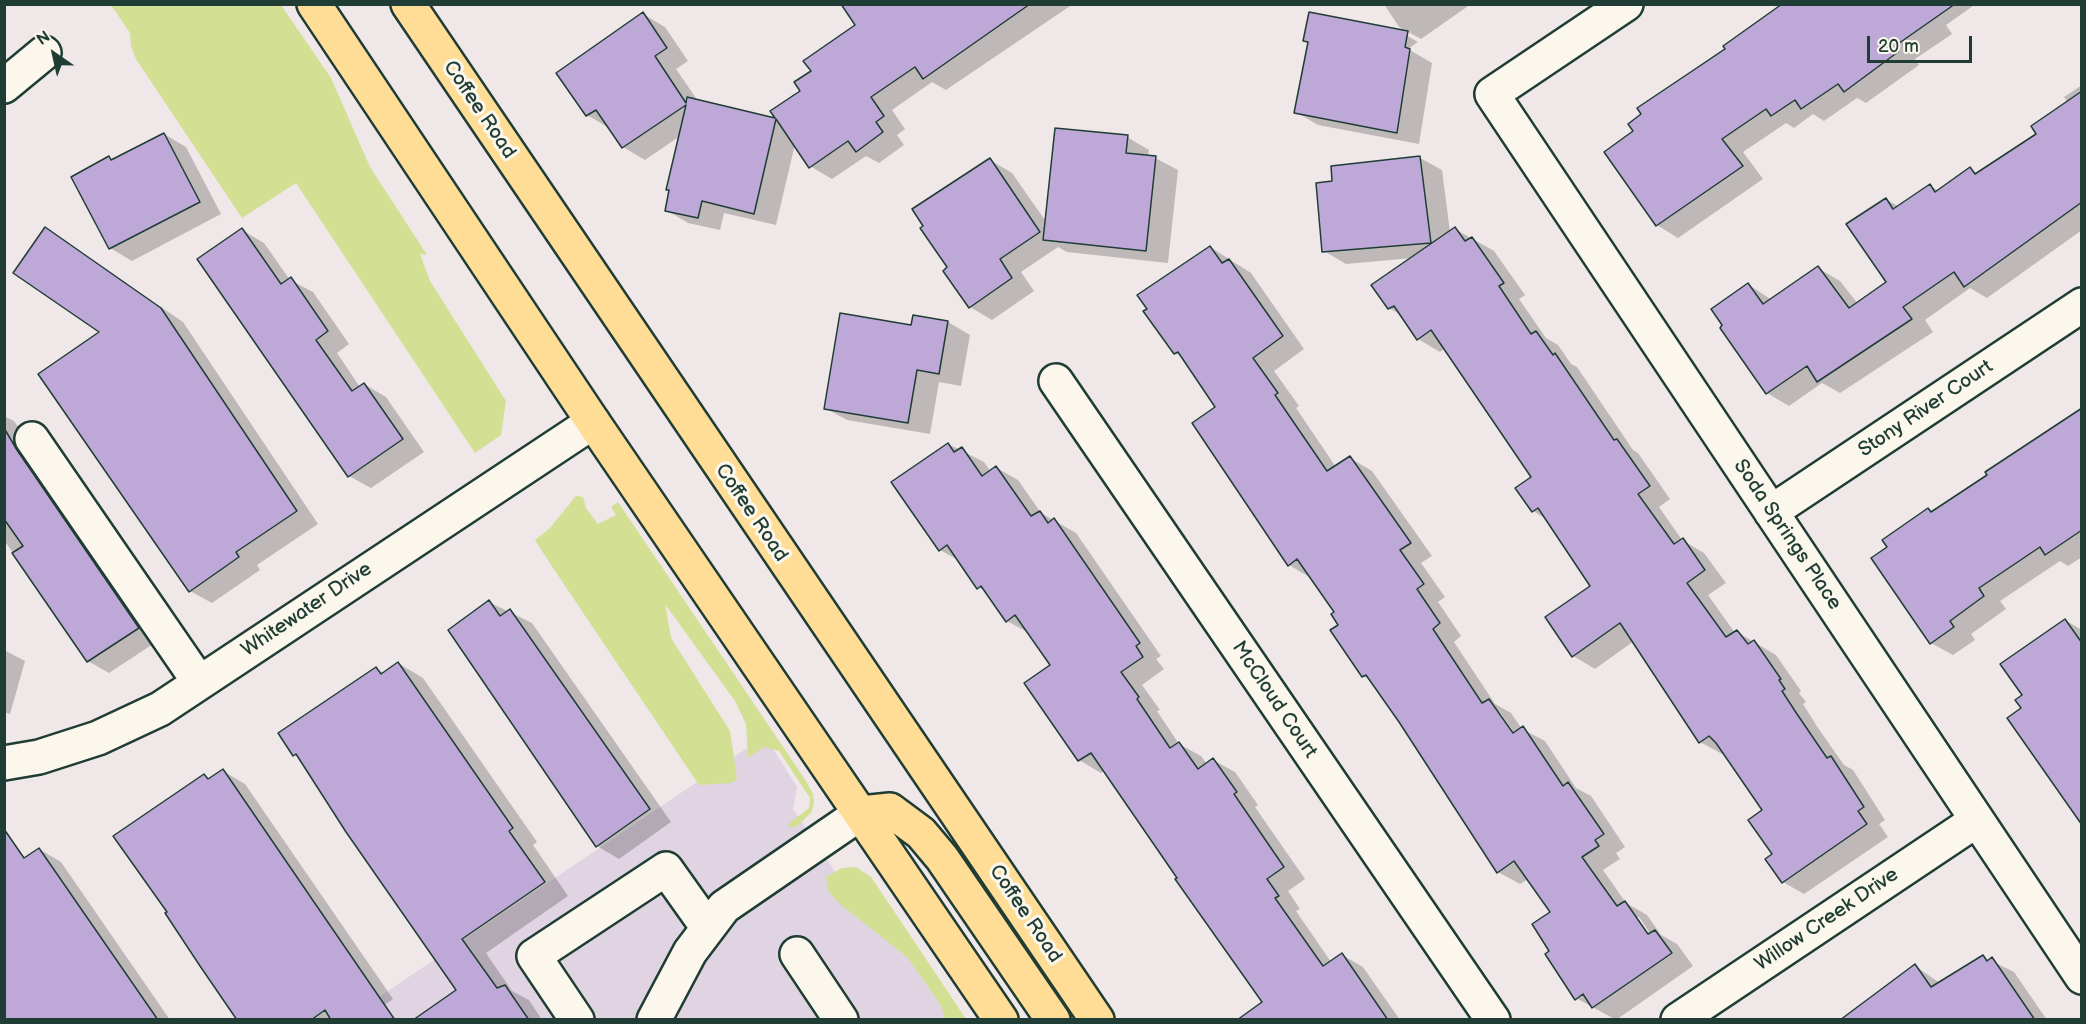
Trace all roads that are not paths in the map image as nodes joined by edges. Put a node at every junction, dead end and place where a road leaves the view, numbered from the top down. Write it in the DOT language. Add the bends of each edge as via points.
graph roads {
  1 [pos="314,4"];
  2 [pos="408,4"];
  3 [pos="1626,4"];
  4 [pos="44,53"];
  5 [pos="4,86"];
  6 [pos="2082,305"];
  7 [pos="1056,381"];
  8 [pos="592,422"];
  9 [pos="32,439"];
  10 [pos="1771,512"];
  11 [pos="199,682"];
  12 [pos="4,763"];
  13 [pos="861,813"];
  14 [pos="1977,820"];
  15 [pos="708,928"];
  16 [pos="797,954"];
  17 [pos="2082,977"];
  18 [pos="577,1020"];
  19 [pos="654,1020"];
  20 [pos="841,1020"];
  21 [pos="1000,1020"];
  22 [pos="1053,1020"];
  23 [pos="1097,1020"];
  24 [pos="1493,1020"];
  25 [pos="1678,1020"];
  1 -- 8 [label="main road"];
  2 -- 23 [label="main road, Coffee Road"];
  3 -- 10 [label="street, Soda Springs Place" via="1492,94"];
  4 -- 5 [label="street"];
  6 -- 10 [label="street, Stony River Court"];
  7 -- 24 [label="street, McCloud Court"];
  8 -- 11 [label="street, Whitewater Drive"];
  8 -- 13 [label="main road"];
  9 -- 11 [label="street"];
  10 -- 14 [label="street, Soda Springs Place"];
  11 -- 12 [label="street, Whitewater Drive" via="160,709 98,738 39,757"];
  13 -- 15 [label="street" via="724,907"];
  13 -- 21 [label="main road"];
  13 -- 22 [label="main road" via="890,810 921,833"];
  14 -- 17 [label="street, Soda Springs Place"];
  14 -- 25 [label="street, Willow Creek Drive"];
  15 -- 18 [label="street" via="666,869 534,956"];
  15 -- 19 [label="street" via="690,952"];
  16 -- 20 [label="street"];
}
